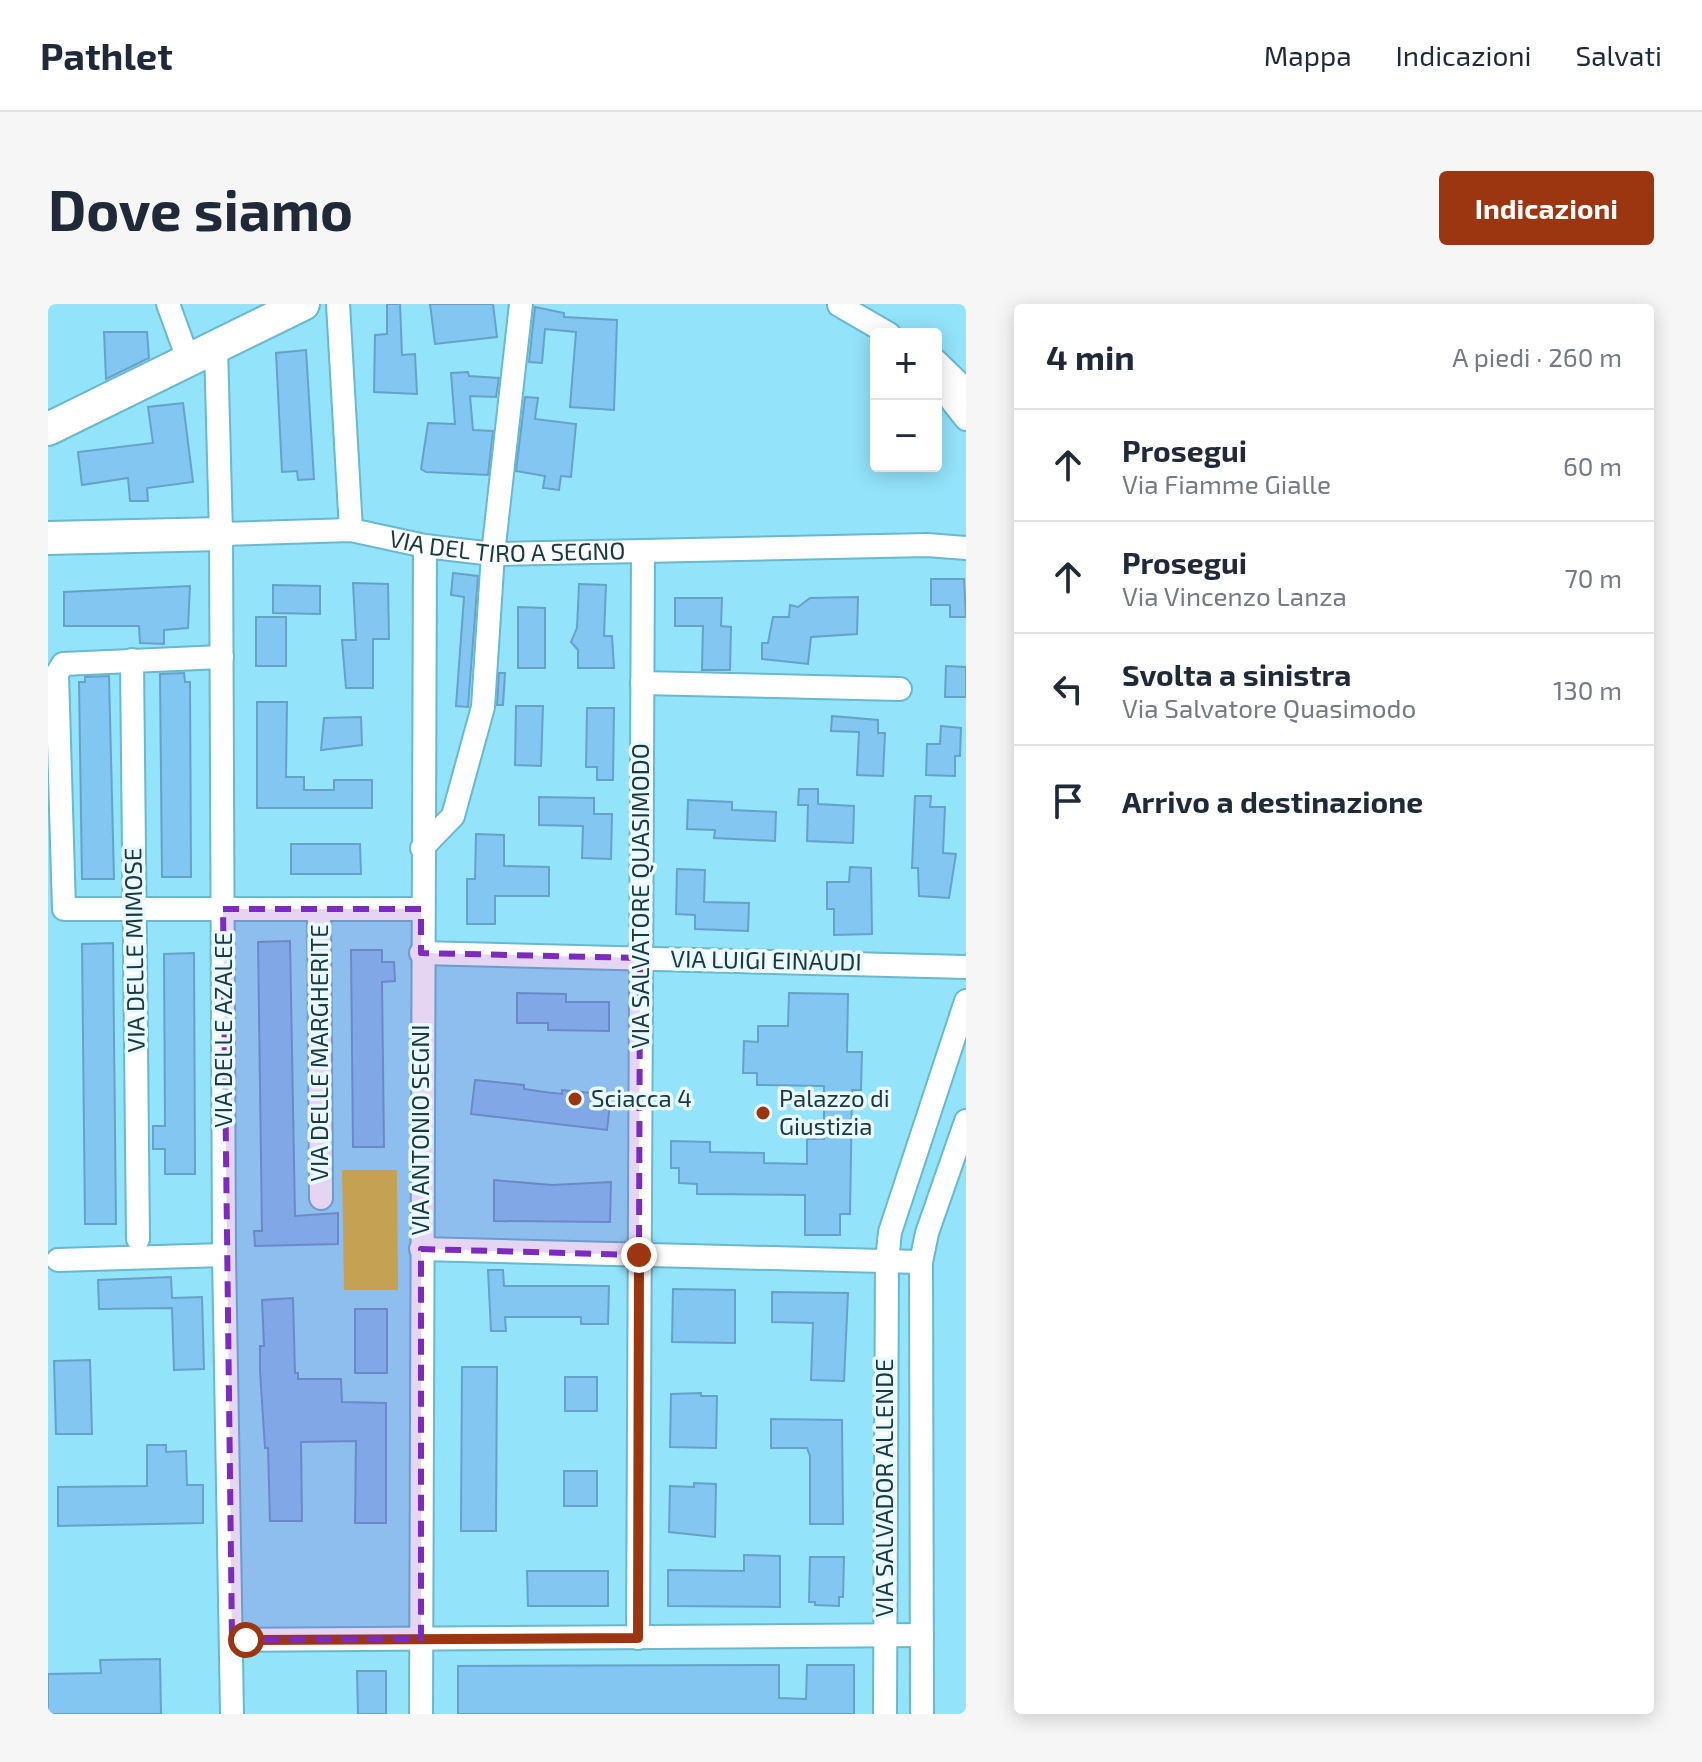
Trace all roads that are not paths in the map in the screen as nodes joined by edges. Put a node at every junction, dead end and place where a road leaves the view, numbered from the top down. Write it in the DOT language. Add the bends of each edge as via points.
graph roads {
  1 [pos="168,304"];
  2 [pos="303,304"];
  3 [pos="338,304"];
  4 [pos="521,304"];
  5 [pos="838,305"];
  6 [pos="878,328"];
  7 [pos="870,329"];
  8 [pos="202,352"];
  9 [pos="942,367"];
  10 [pos="942,389"];
  11 [pos="966,390"];
  12 [pos="966,419"];
  13 [pos="48,429"];
  14 [pos="351,530"];
  15 [pos="966,532"];
  16 [pos="221,534"];
  17 [pos="48,538"];
  18 [pos="927,545"];
  19 [pos="425,546"];
  20 [pos="966,548"];
  21 [pos="643,552"];
  22 [pos="493,554"];
  23 [pos="222,657"];
  24 [pos="132,660"];
  25 [pos="642,683"];
  26 [pos="900,689"];
  27 [pos="422,848"];
  28 [pos="135,909"];
  29 [pos="223,909"];
  30 [pos="319,909"];
  31 [pos="421,909"];
  32 [pos="421,953"];
  33 [pos="640,958"];
  34 [pos="966,967"];
  35 [pos="966,1001"];
  36 [pos="966,1121"];
  37 [pos="321,1198"];
  38 [pos="138,1239"];
  39 [pos="421,1249"];
  40 [pos="224,1255"];
  41 [pos="639,1255"];
  42 [pos="58,1260"];
  43 [pos="887,1261"];
  44 [pos="921,1262"];
  45 [pos="922,1635"];
  46 [pos="885,1636"];
  47 [pos="638,1638"];
  48 [pos="421,1639"];
  49 [pos="232,1640"];
  50 [pos="232,1714"];
  51 [pos="421,1714"];
  52 [pos="885,1714"];
  53 [pos="922,1714"];
  1 -- 8 [label="street, VIA DELLE AZALEE"];
  2 -- 8 [label="street"];
  3 -- 14 [label="street"];
  4 -- 22 [label="street"];
  5 -- 6 [label="street"];
  5 -- 7 [label="street"];
  8 -- 13 [label="street"];
  8 -- 16 [label="street, VIA DELLE AZALEE"];
  9 -- 11 [label="street"];
  10 -- 12 [label="street"];
  14 -- 16 [label="street, VIA DEL TIRO A SEGNO"];
  14 -- 19 [label="street, VIA DEL TIRO A SEGNO"];
  15 -- 18 [label="street"];
  16 -- 17 [label="street, VIA DEL TIRO A SEGNO"];
  16 -- 23 [label="street, VIA DELLE AZALEE"];
  18 -- 20 [label="street, VIA DEL TIRO A SEGNO"];
  18 -- 21 [label="street, VIA DEL TIRO A SEGNO"];
  19 -- 22 [label="street, VIA DEL TIRO A SEGNO"];
  19 -- 27 [label="street, VIA ANTONIO SEGNI"];
  21 -- 22 [label="street, VIA DEL TIRO A SEGNO"];
  21 -- 25 [label="street, VIA SALVATORE QUASIMODO"];
  22 -- 27 [label="street" via="483,707 453,816"];
  23 -- 24 [label="street"];
  23 -- 29 [label="street, VIA DELLE AZALEE"];
  24 -- 28 [label="street, VIA DELLE MIMOSE"];
  24 -- 28 [label="street" via="70,661 57,674 64,909"];
  25 -- 26 [label="street"];
  25 -- 33 [label="street, VIA SALVATORE QUASIMODO"];
  27 -- 31 [label="street, VIA ANTONIO SEGNI"];
  28 -- 29 [label="street"];
  28 -- 38 [label="street, VIA DELLE MIMOSE"];
  29 -- 30 [label="street"];
  29 -- 40 [label="street, VIA DELLE AZALEE"];
  30 -- 31 [label="street"];
  30 -- 37 [label="street, VIA DELLE MARGHERITE"];
  31 -- 32 [label="street, VIA ANTONIO SEGNI"];
  32 -- 33 [label="street, VIA LUIGI EINAUDI"];
  32 -- 39 [label="street, VIA ANTONIO SEGNI"];
  33 -- 34 [label="street, VIA LUIGI EINAUDI"];
  33 -- 41 [label="street, VIA SALVATORE QUASIMODO"];
  35 -- 43 [label="street, VIA SALVADOR ALLENDE" via="890,1232"];
  36 -- 44 [label="street, VIA SALVADOR ALLENDE"];
  39 -- 41 [label="street"];
  39 -- 48 [label="street, VIA ANTONIO SEGNI"];
  40 -- 42 [label="street"];
  40 -- 49 [label="street, VIA DELLE AZALEE"];
  41 -- 43 [label="street"];
  41 -- 47 [label="street, VIA SALVATORE QUASIMODO"];
  43 -- 44 [label="street"];
  43 -- 46 [label="street, VIA SALVADOR ALLENDE"];
  44 -- 45 [label="street, VIA SALVADOR ALLENDE"];
  45 -- 46 [label="street"];
  45 -- 53 [label="street, VIA SALVADOR ALLENDE"];
  46 -- 47 [label="street"];
  46 -- 52 [label="street, VIA SALVADOR ALLENDE"];
  47 -- 48 [label="street"];
  48 -- 49 [label="street"];
  48 -- 51 [label="street, VIA ANTONIO SEGNI"];
  49 -- 50 [label="street, VIA DELLE AZALEE"];
}
